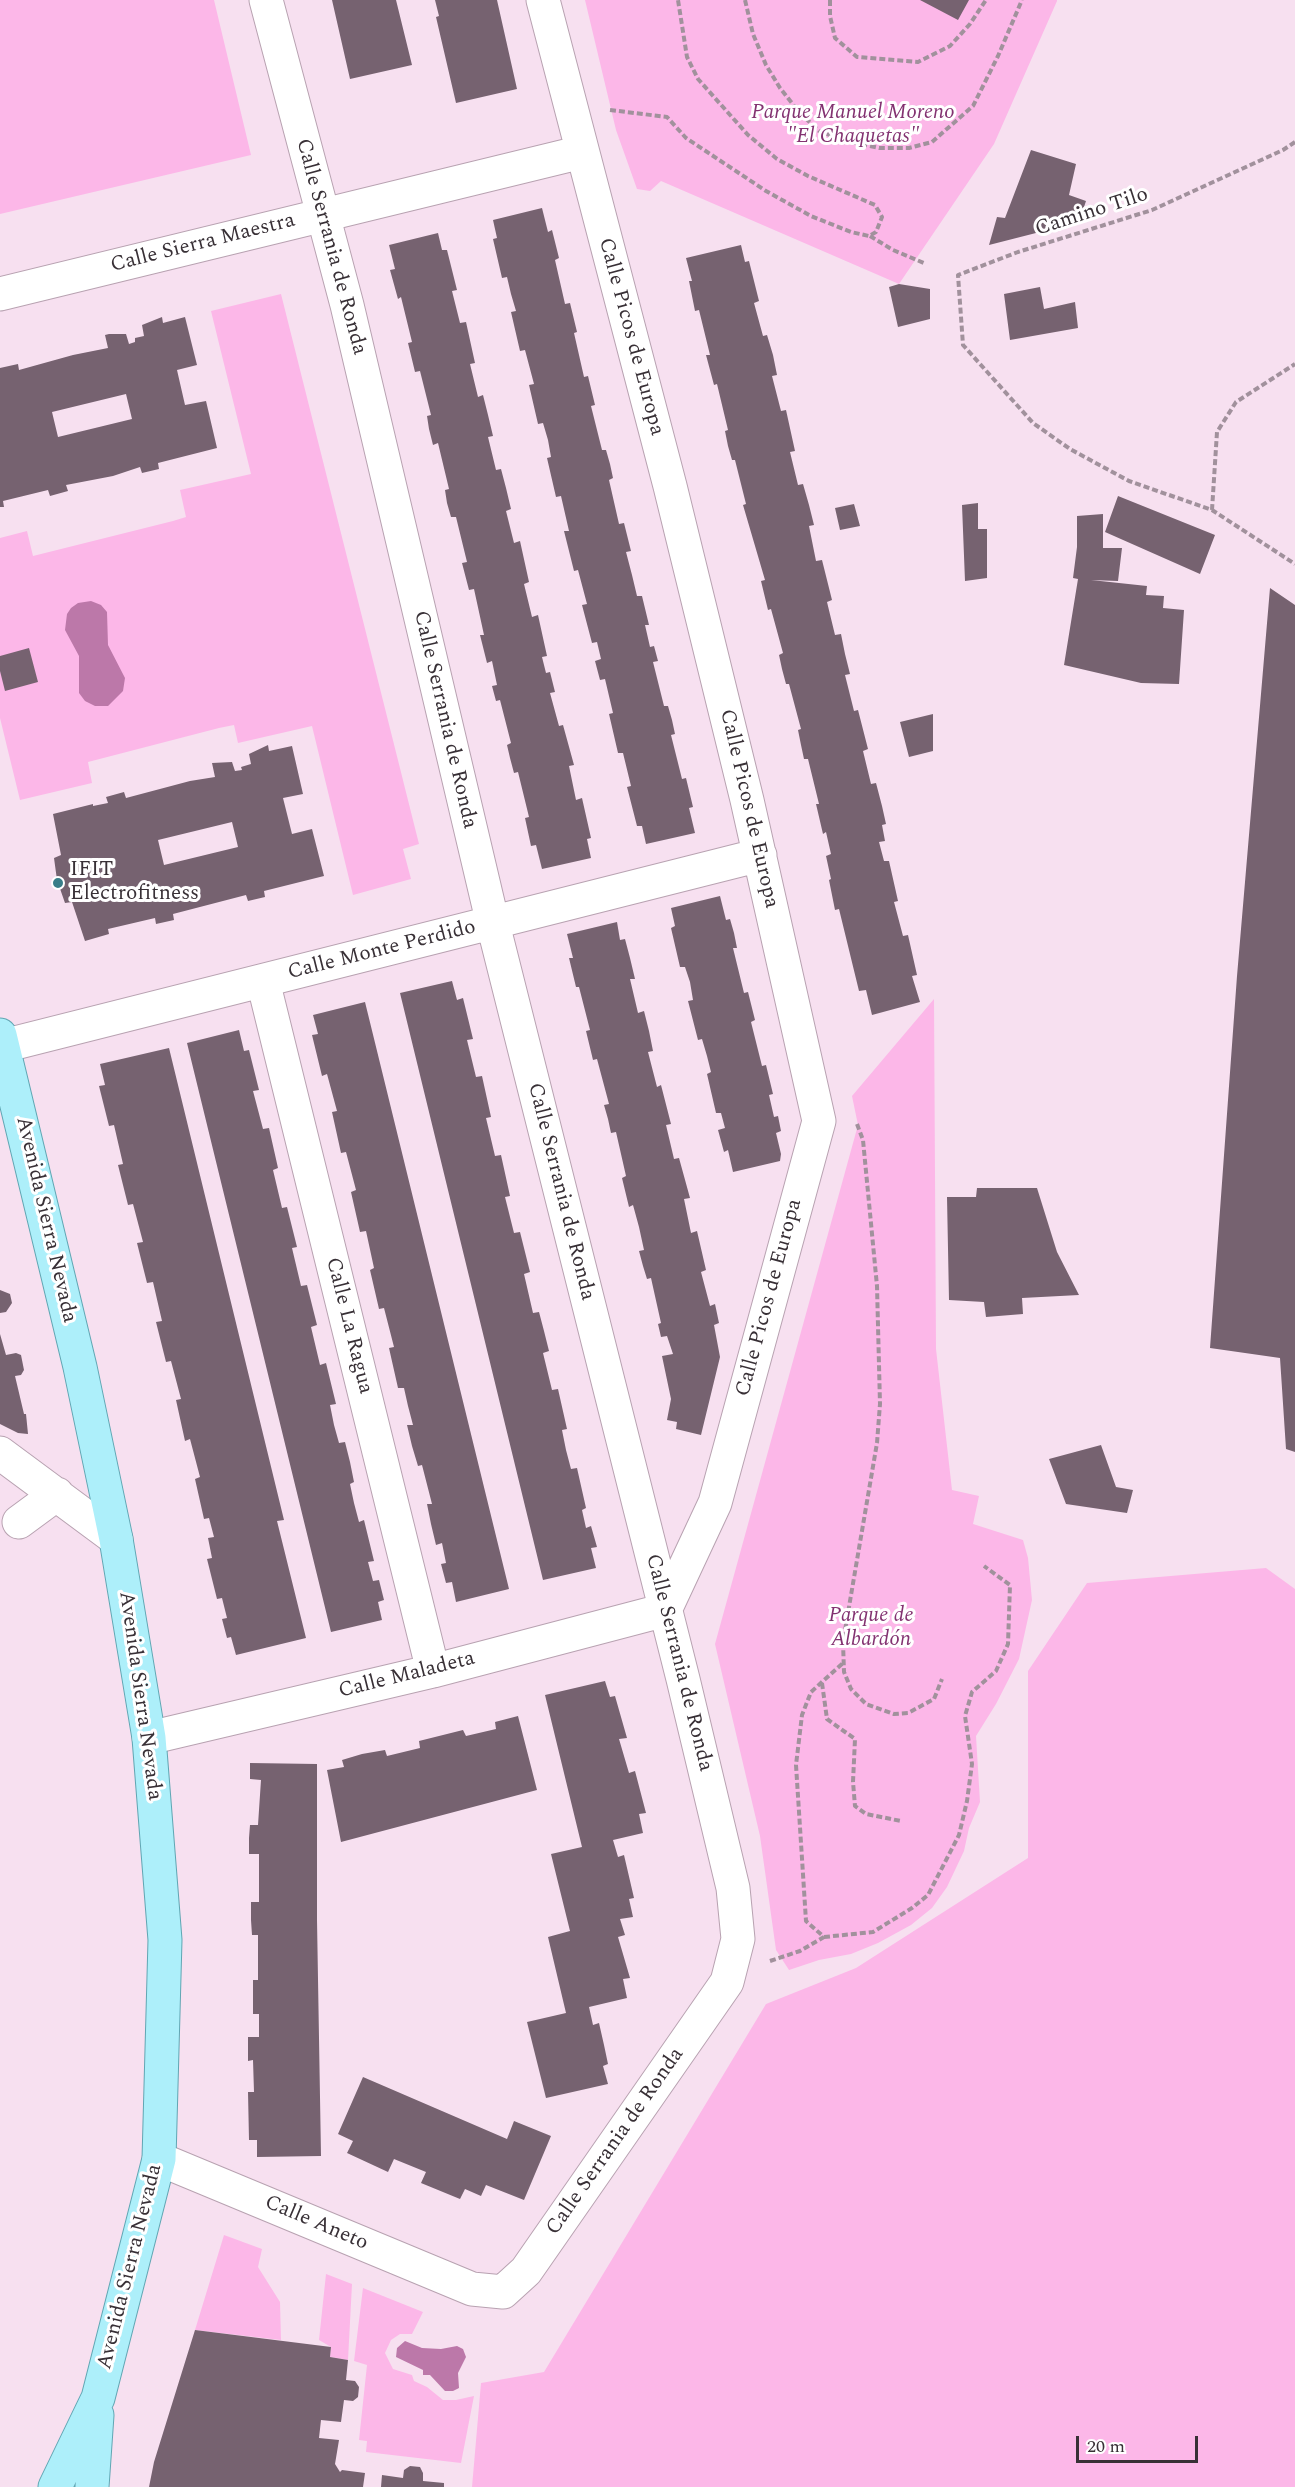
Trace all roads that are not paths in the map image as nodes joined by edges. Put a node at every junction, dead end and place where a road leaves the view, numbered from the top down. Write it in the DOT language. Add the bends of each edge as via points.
graph roads {
  1 [pos="266,0"];
  2 [pos="543,0"];
  3 [pos="582,152"];
  4 [pos="324,215"];
  5 [pos="0,294"];
  6 [pos="760,855"];
  7 [pos="493,924"];
  8 [pos="263,981"];
  9 [pos="1,1041"];
  10 [pos="0,1453"];
  11 [pos="57,1494"];
  12 [pos="19,1522"];
  13 [pos="116,1539"];
  14 [pos="665,1610"];
  15 [pos="433,1671"];
  16 [pos="149,1738"];
  17 [pos="159,2159"];
  18 [pos="472,2289"];
  19 [pos="98,2398"];
  20 [pos="52,2484"];
  21 [pos="92,2487"];
  1 -- 4 [label="street, Calle Serrania de Ronda"];
  2 -- 3 [label="street, Calle Picos de Europa"];
  3 -- 4 [label="street, Calle Sierra Maestra"];
  3 -- 6 [label="street, Calle Picos de Europa" via="670,486"];
  4 -- 5 [label="street, Calle Sierra Maestra"];
  4 -- 7 [label="street, Calle Serrania de Ronda"];
  6 -- 7 [label="street, Calle Monte Perdido"];
  6 -- 14 [label="street, Calle Picos de Europa" via="819,1121 715,1503"];
  7 -- 8 [label="street, Calle Monte Perdido"];
  7 -- 14 [label="street, Calle Serrania de Ronda"];
  8 -- 9 [label="street, Calle Monte Perdido"];
  8 -- 15 [label="street, Calle La Ragua"];
  9 -- 13 [label="main road, Avenida Sierra Nevada" via="80,1367"];
  10 -- 11 [label="street"];
  11 -- 12 [label="street"];
  11 -- 13 [label="street"];
  13 -- 16 [label="main road, Avenida Sierra Nevada"];
  14 -- 15 [label="street, Calle Maladeta"];
  14 -- 18 [label="street, Calle Serrania de Ronda" via="733,1888 738,1939 727,1982 526,2271 503,2292"];
  15 -- 16 [label="street, Calle Maladeta"];
  16 -- 17 [label="main road, Avenida Sierra Nevada" via="165,1940"];
  17 -- 18 [label="street, Calle Aneto"];
  17 -- 19 [label="main road, Avenida Sierra Nevada"];
  19 -- 20 [label="main road, Avenida Sierra Nevada"];
  19 -- 21 [label="main road, Avenida Sierra Nevada"];
}
